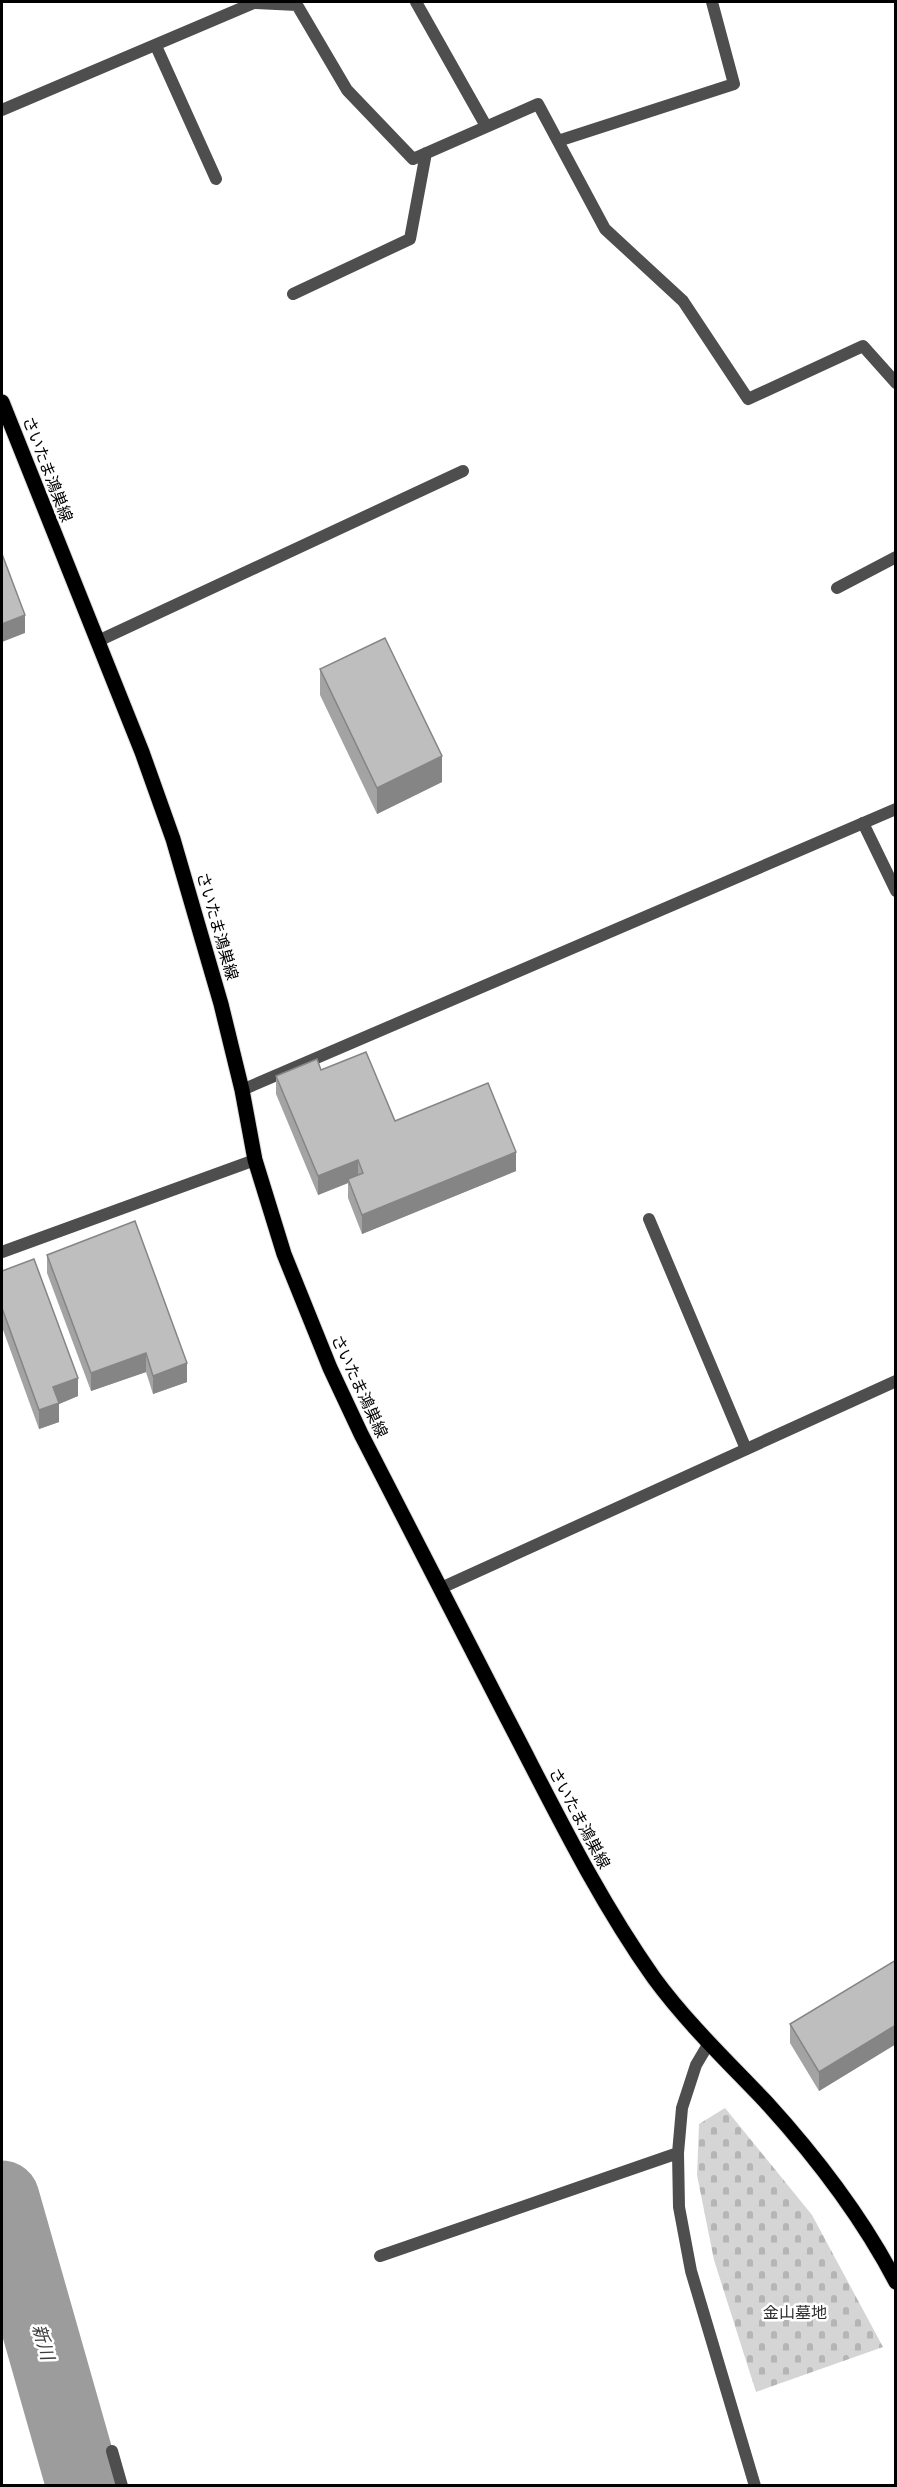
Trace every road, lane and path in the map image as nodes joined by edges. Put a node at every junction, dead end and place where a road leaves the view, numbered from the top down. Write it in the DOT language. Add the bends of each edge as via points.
graph roads {
  1 [pos="256,2"];
  2 [pos="416,2"];
  3 [pos="712,2"];
  4 [pos="156,45"];
  5 [pos="2,110"];
  6 [pos="486,126"];
  7 [pos="558,141"];
  8 [pos="426,153"];
  9 [pos="216,179"];
  10 [pos="292,294"];
  11 [pos="896,382"];
  12 [pos="2,402"];
  13 [pos="463,471"];
  14 [pos="896,556"];
  15 [pos="837,588"];
  16 [pos="98,641"];
  17 [pos="896,809"];
  18 [pos="863,823"];
  19 [pos="896,891"];
  20 [pos="242,1090"];
  21 [pos="255,1160"];
  22 [pos="649,1219"];
  23 [pos="2,1252"];
  24 [pos="896,1381"];
  25 [pos="746,1449"];
  26 [pos="441,1588"];
  27 [pos="709,2043"];
  28 [pos="678,2153"];
  29 [pos="380,2256"];
  30 [pos="896,2282"];
  31 [pos="112,2451"];
  32 [pos="122,2486"];
  33 [pos="755,2486"];
  1 -- 4 [label="street"];
  1 -- 8 [label="street" via="297,5 347,90 413,159"];
  2 -- 6 [label="street"];
  3 -- 7 [label="street" via="734,84"];
  4 -- 5 [label="street"];
  4 -- 9 [label="street"];
  6 -- 7 [label="street" via="538,104"];
  6 -- 8 [label="street"];
  7 -- 11 [label="street" via="605,229 683,301 748,399 863,346"];
  8 -- 10 [label="street" via="410,239"];
  12 -- 16 [label="main road, さいたま鴻巣線"];
  13 -- 16 [label="street"];
  14 -- 15 [label="street"];
  16 -- 20 [label="main road, さいたま鴻巣線" via="173,839 202,932"];
  17 -- 18 [label="street"];
  18 -- 19 [label="street"];
  18 -- 20 [label="street"];
  20 -- 21 [label="main road, さいたま鴻巣線"];
  21 -- 23 [label="street"];
  21 -- 26 [label="main road, さいたま鴻巣線" via="284,1254 330,1368"];
  22 -- 25 [label="street"];
  24 -- 25 [label="street"];
  25 -- 26 [label="street"];
  26 -- 27 [label="main road, さいたま鴻巣線" via="608,1907 655,1979"];
  27 -- 28 [label="street" via="696,2065 682,2108"];
  27 -- 30 [label="main road, さいたま鴻巣線" via="825,2171 873,2238"];
  28 -- 29 [label="street"];
  28 -- 33 [label="street" via="679,2207 690,2271"];
  31 -- 32 [label="street"];
}
